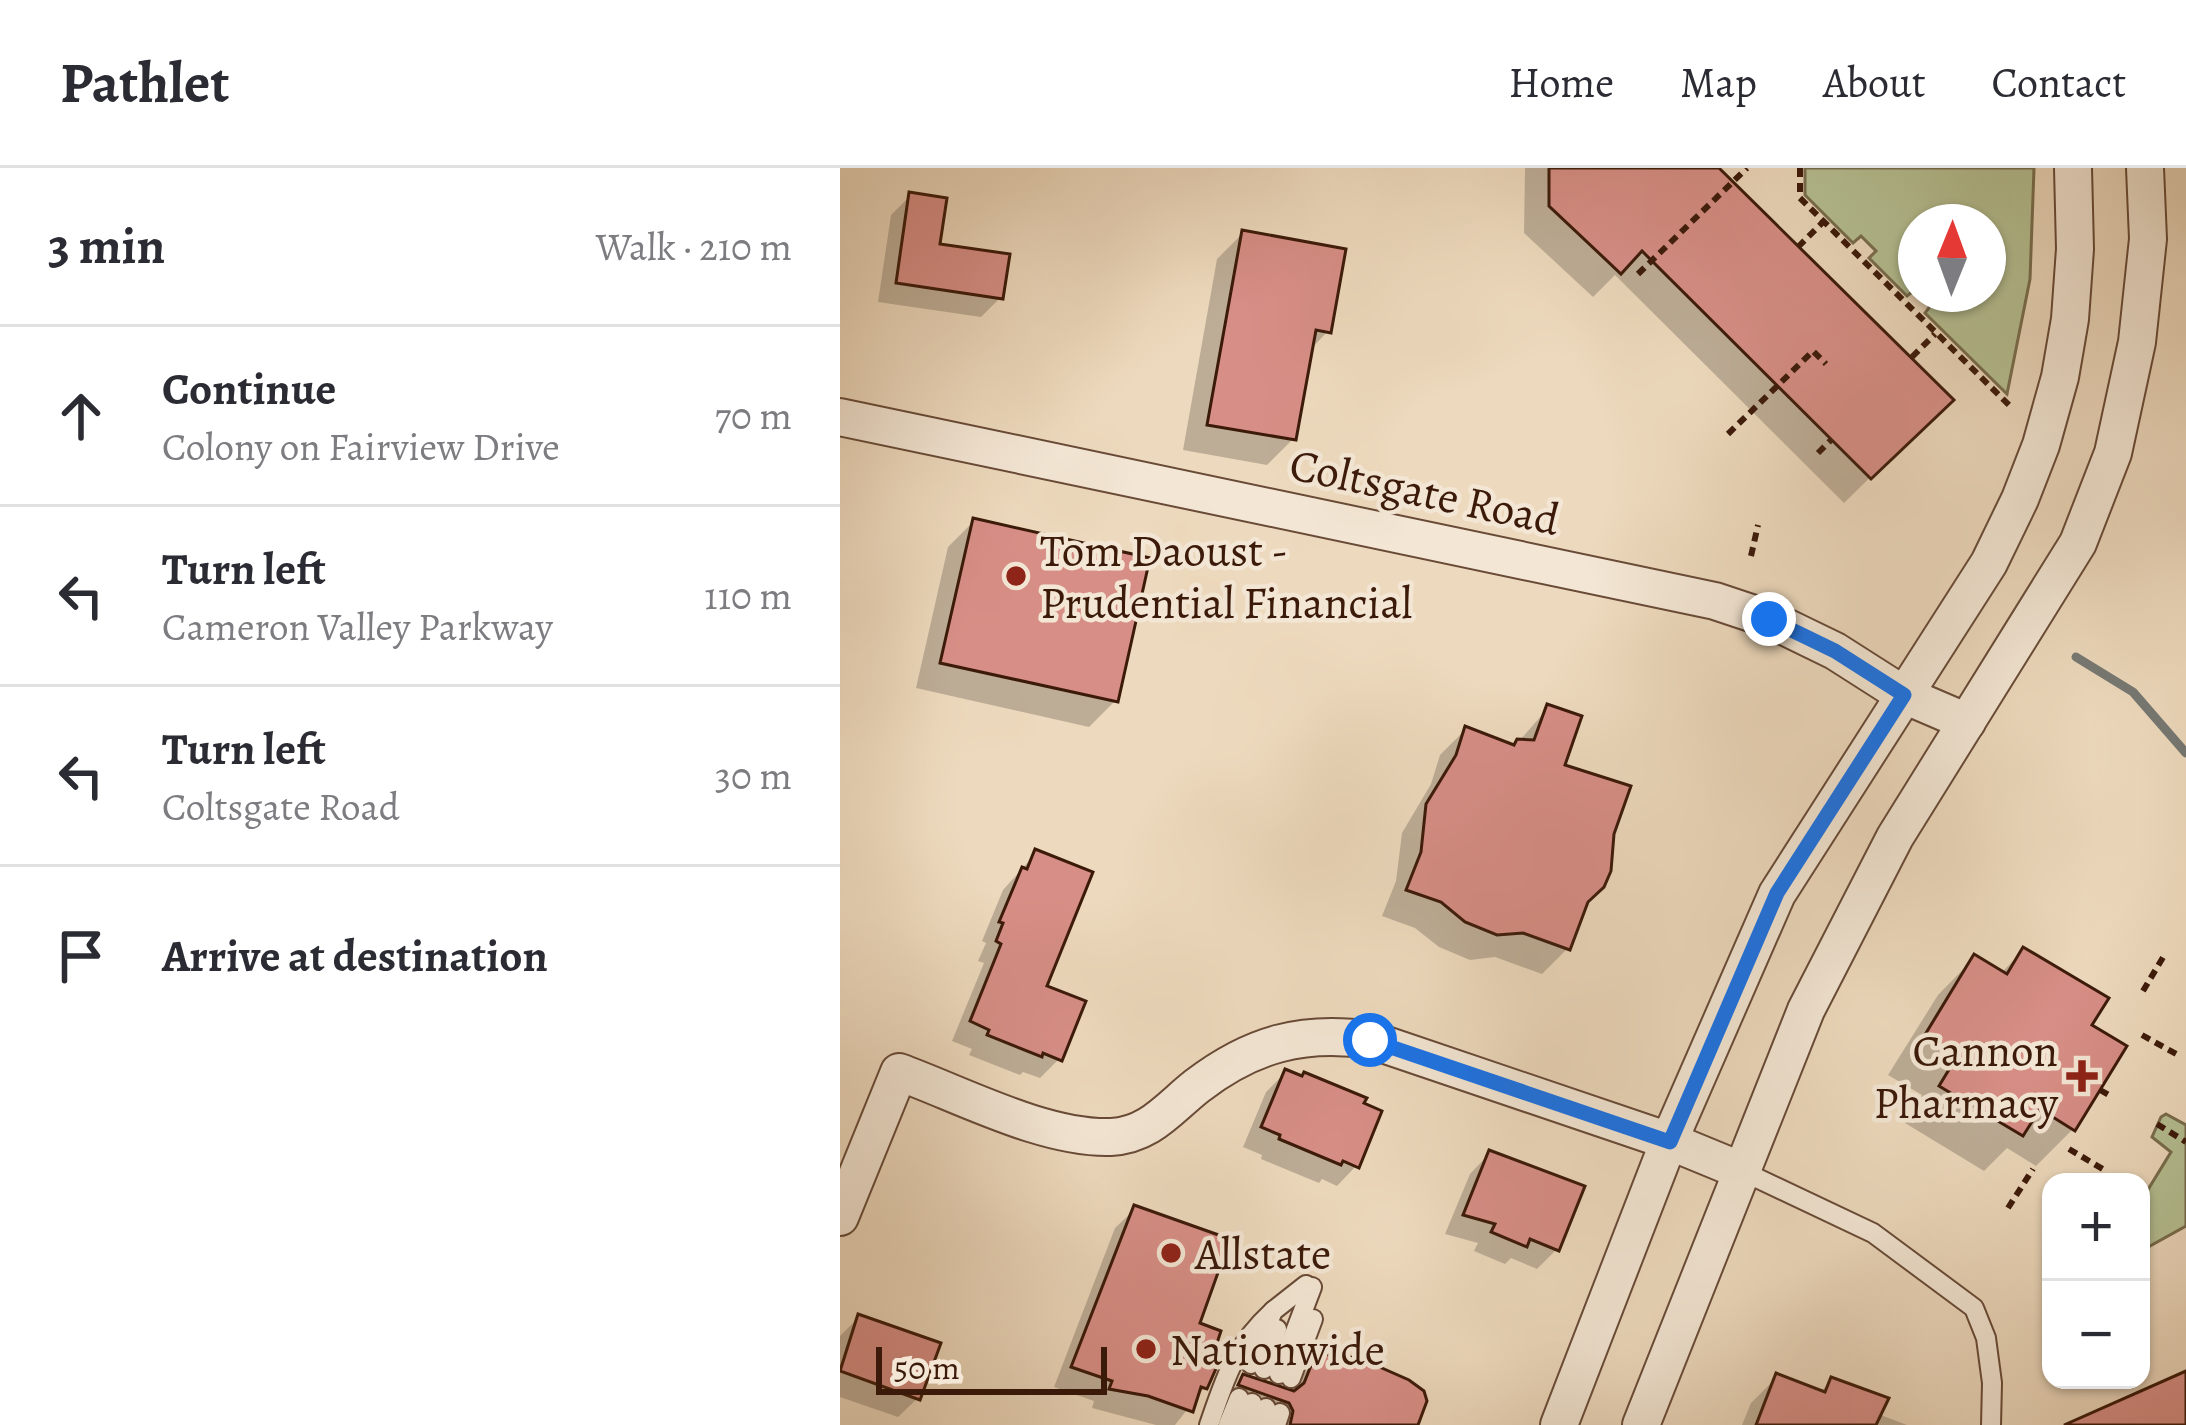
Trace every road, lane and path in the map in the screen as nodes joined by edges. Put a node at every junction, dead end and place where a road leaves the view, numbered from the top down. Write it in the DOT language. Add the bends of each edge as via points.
graph roads {
  1 [pos="1747,168"];
  2 [pos="1800,168"];
  3 [pos="2073,168"];
  4 [pos="2145,168"];
  5 [pos="1824,221"];
  6 [pos="1798,248"];
  7 [pos="1638,274"];
  8 [pos="1936,332"];
  9 [pos="1912,357"];
  10 [pos="1826,364"];
  11 [pos="2009,405"];
  12 [pos="840,417"];
  13 [pos="1728,434"];
  14 [pos="1832,439"];
  15 [pos="1818,453"];
  16 [pos="1758,525"];
  17 [pos="1751,556"];
  18 [pos="1904,695"];
  19 [pos="1967,722"];
  20 [pos="2164,954"];
  21 [pos="2143,991"];
  22 [pos="2142,1035"];
  23 [pos="2177,1055"];
  24 [pos="2100,1090"];
  25 [pos="2109,1095"];
  26 [pos="2156,1124"];
  27 [pos="1670,1142"];
  28 [pos="2186,1142"];
  29 [pos="2068,1149"];
  30 [pos="2033,1169"];
  31 [pos="1742,1171"];
  32 [pos="2106,1171"];
  33 [pos="2008,1208"];
  34 [pos="840,1217"];
  35 [pos="1314,1288"];
  36 [pos="1273,1311"];
  37 [pos="1271,1371"];
  38 [pos="1262,1412"];
  39 [pos="1209,1425"];
  40 [pos="1228,1425"];
  41 [pos="1242,1425"];
  42 [pos="1559,1425"];
  43 [pos="1641,1425"];
  44 [pos="1990,1425"];
  1 -- 7 [label="path"];
  2 -- 5 [label="path" via="1800,198"];
  3 -- 18 [label="street" via="2069,319 2041,445 1990,563"];
  4 -- 19 [label="street" via="2138,342 2113,453 2078,543"];
  5 -- 6 [label="path"];
  5 -- 8 [label="path"];
  8 -- 9 [label="path"];
  8 -- 11 [label="path"];
  10 -- 13 [label="path" via="1813,351"];
  12 -- 18 [label="street, Coltsgate Road" via="1715,601 1835,651"];
  14 -- 15 [label="path"];
  16 -- 17 [label="path"];
  18 -- 19 [label="street, Coltsgate Road"];
  18 -- 27 [label="street" via="1777,893"];
  19 -- 31 [label="street" via="1895,837 1806,1010"];
  20 -- 21 [label="path"];
  22 -- 23 [label="path"];
  24 -- 25 [label="path"];
  26 -- 28 [label="path"];
  27 -- 31 [label="street"];
  27 -- 34 [label="street" via="1370,1040 1330,1034 1287,1039 1242,1058 1157,1123 1115,1137 1066,1134 899,1072"];
  27 -- 42 [label="street"];
  29 -- 32 [label="path"];
  30 -- 33 [label="path"];
  31 -- 43 [label="street"];
  31 -- 44 [label="lane" via="1873,1233 1973,1308 1987,1338"];
  35 -- 36 [label="lane"];
  35 -- 37 [label="lane"];
  35 -- 37 [label="lane" via="1277,1328"];
  36 -- 37 [label="lane"];
  36 -- 39 [label="lane" via="1232,1359"];
  38 -- 40 [label="lane"];
  38 -- 41 [label="lane"];
}
